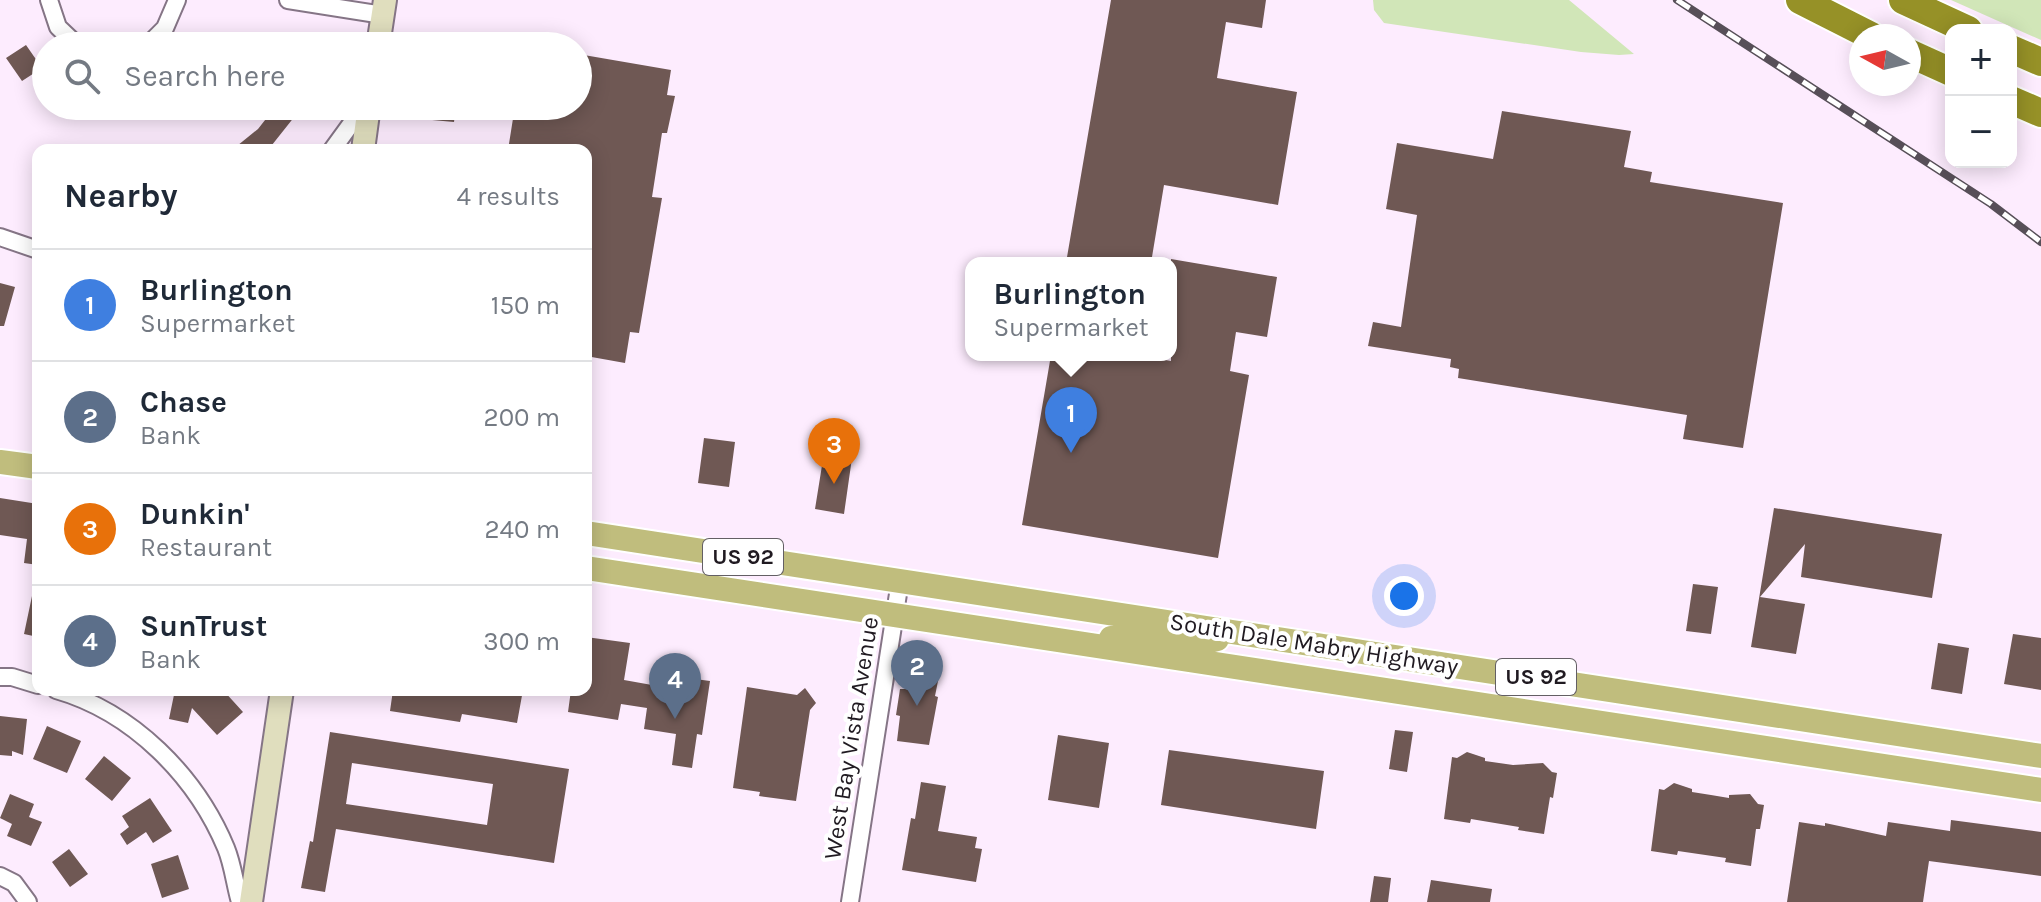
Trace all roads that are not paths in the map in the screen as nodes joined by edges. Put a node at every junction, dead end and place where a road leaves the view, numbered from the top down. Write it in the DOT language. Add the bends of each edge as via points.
graph roads {
  1 [pos="49,0"];
  2 [pos="177,0"];
  3 [pos="288,0"];
  4 [pos="1800,0"];
  5 [pos="1903,0"];
  6 [pos="384,7"];
  7 [pos="1955,24"];
  8 [pos="1849,25"];
  9 [pos="63,32"];
  10 [pos="162,32"];
  11 [pos="380,32"];
  12 [pos="2017,52"];
  13 [pos="1921,58"];
  14 [pos="2041,62"];
  15 [pos="1945,69"];
  16 [pos="2017,103"];
  17 [pos="2041,113"];
  18 [pos="355,120"];
  19 [pos="365,120"];
  20 [pos="337,144"];
  21 [pos="363,144"];
  22 [pos="0,237"];
  23 [pos="32,248"];
  24 [pos="0,462"];
  25 [pos="32,466"];
  26 [pos="592,534"];
  27 [pos="592,569"];
  28 [pos="900,581"];
  29 [pos="894,615"];
  30 [pos="1228,631"];
  31 [pos="1069,642"];
  32 [pos="0,677"];
  33 [pos="32,683"];
  34 [pos="1604,687"];
  35 [pos="77,696"];
  36 [pos="281,696"];
  37 [pos="1599,723"];
  38 [pos="2041,756"];
  39 [pos="2041,774"];
  40 [pos="1949,776"];
  41 [pos="2041,790"];
  42 [pos="0,876"];
  43 [pos="28,902"];
  44 [pos="240,902"];
  45 [pos="251,902"];
  46 [pos="850,902"];
  1 -- 9 [label="street"];
  2 -- 10 [label="street"];
  3 -- 6 [label="street"];
  4 -- 8 [label="highway"];
  5 -- 7 [label="highway"];
  6 -- 11 [label="street"];
  12 -- 14 [label="highway"];
  13 -- 15 [label="highway"];
  16 -- 17 [label="highway"];
  18 -- 20 [label="street"];
  19 -- 21 [label="street"];
  22 -- 23 [label="street"];
  24 -- 25 [label="main road"];
  26 -- 28 [label="main road, South Dale Mabry Highway / US 92"];
  27 -- 29 [label="main road, South Dale Mabry Highway / US 92"];
  28 -- 29 [label="street, West Bay Vista Avenue"];
  28 -- 30 [label="main road, South Dale Mabry Highway / US 92"];
  29 -- 31 [label="main road, South Dale Mabry Highway / US 92"];
  29 -- 46 [label="street, West Bay Vista Avenue"];
  30 -- 31 [label="main road" via="1197,644 1138,636"];
  30 -- 34 [label="main road, South Dale Mabry Highway / US 92"];
  31 -- 37 [label="main road, South Dale Mabry Highway / US 92"];
  32 -- 33 [label="street"];
  34 -- 37 [label="main road"];
  34 -- 38 [label="main road, South Dale Mabry Highway / US 92"];
  35 -- 44 [label="street" via="142,734 192,786 227,849"];
  36 -- 45 [label="street"];
  37 -- 40 [label="main road, South Dale Mabry Highway / US 92"];
  39 -- 40 [label="main road"];
  40 -- 41 [label="main road, South Dale Mabry Highway / US 92"];
  42 -- 43 [label="street" via="14,883"];
}
